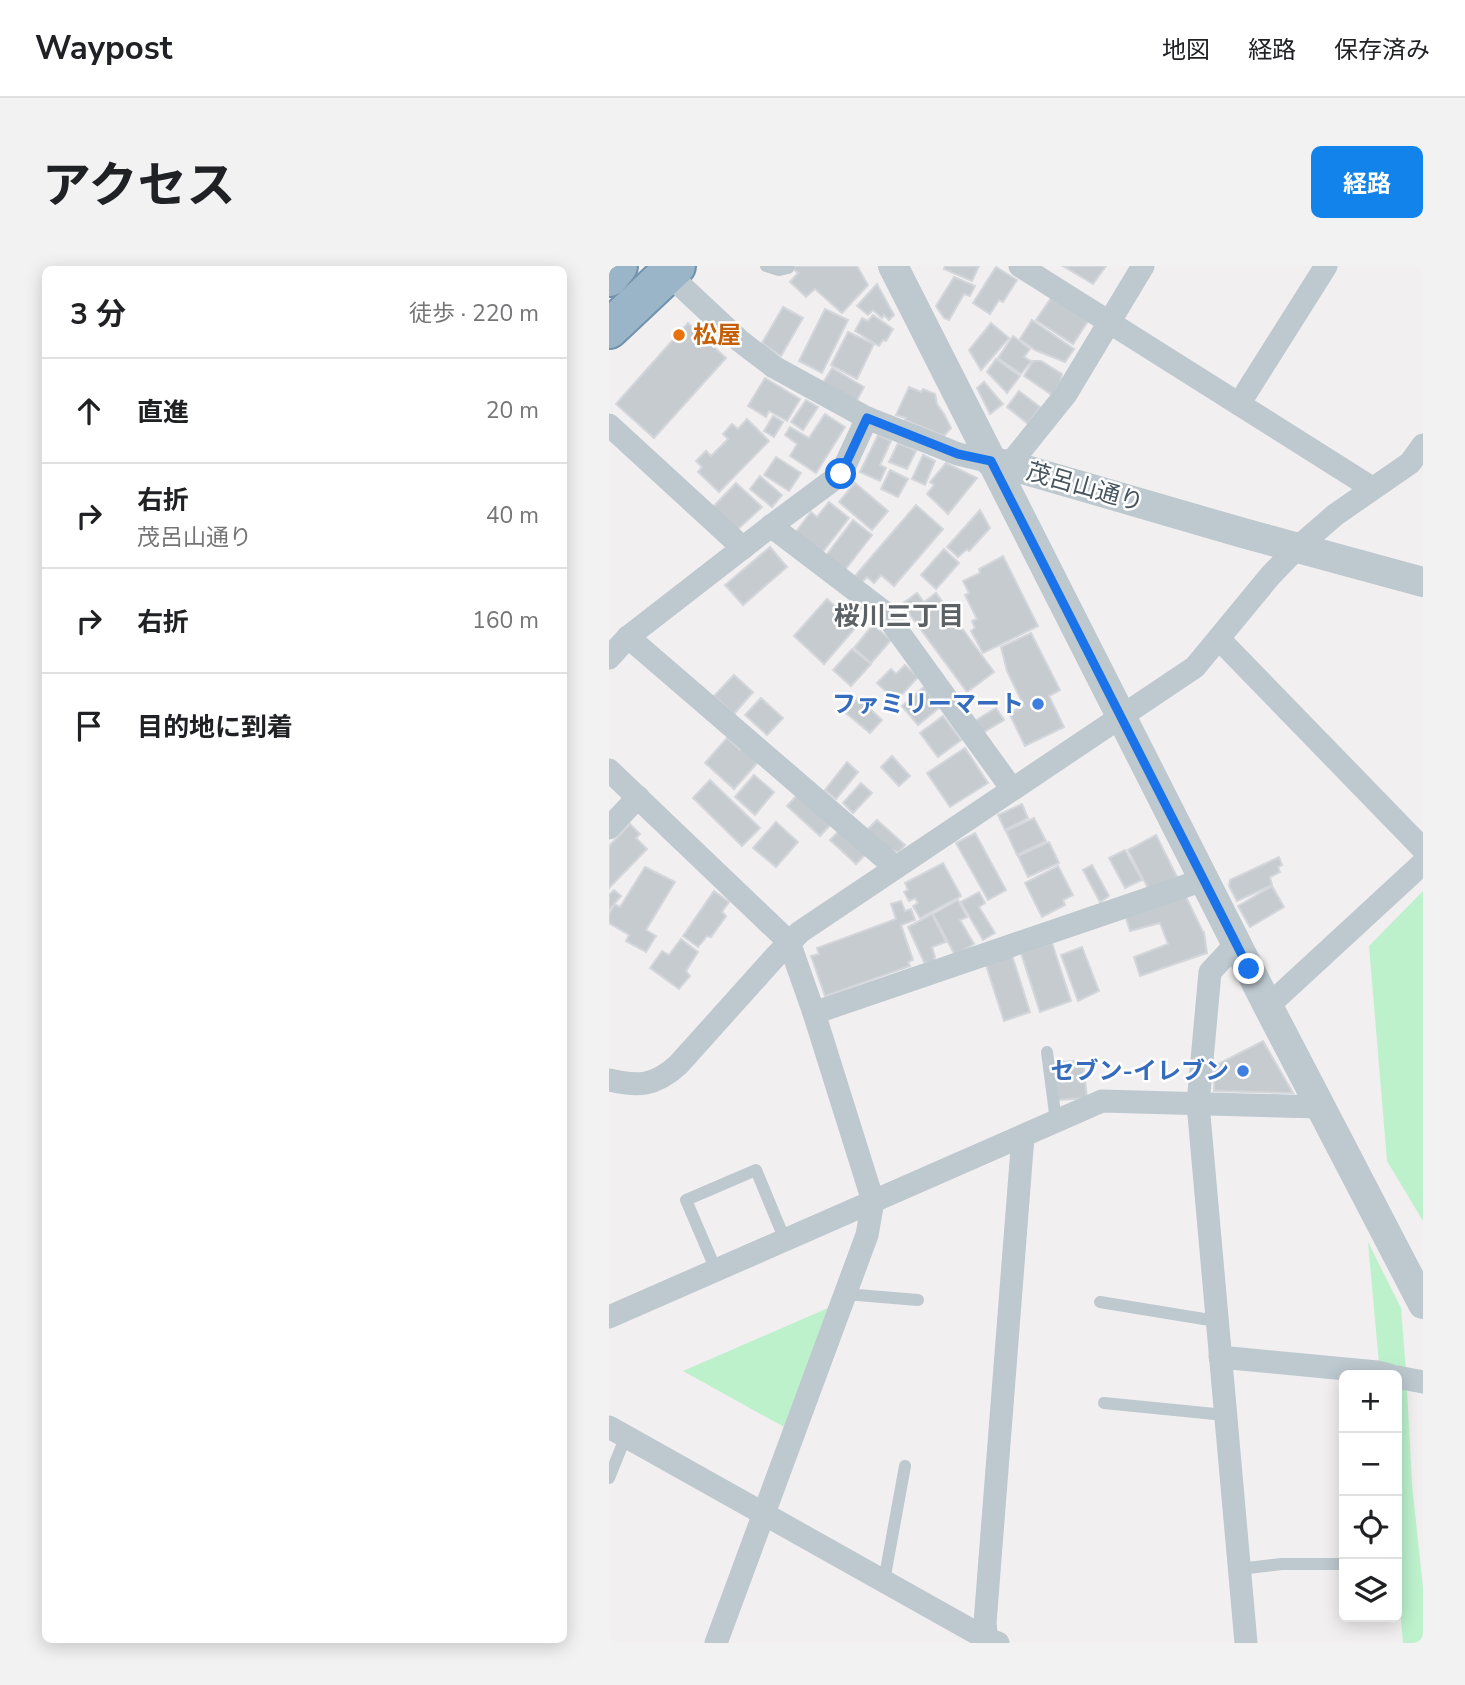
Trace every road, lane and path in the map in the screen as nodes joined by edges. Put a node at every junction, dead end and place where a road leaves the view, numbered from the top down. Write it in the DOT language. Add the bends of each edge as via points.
graph roads {
  1 [pos="618,266"];
  2 [pos="766,266"];
  3 [pos="893,266"];
  4 [pos="1020,266"];
  5 [pos="1143,266"];
  6 [pos="1326,266"];
  7 [pos="668,268"];
  8 [pos="788,268"];
  9 [pos="609,276"];
  10 [pos="1110,321"];
  11 [pos="609,329"];
  12 [pos="1240,404"];
  13 [pos="867,418"];
  14 [pos="609,425"];
  15 [pos="1423,445"];
  16 [pos="1000,463"];
  17 [pos="1372,488"];
  18 [pos="771,526"];
  19 [pos="743,548"];
  20 [pos="1297,548"];
  21 [pos="1423,582"];
  22 [pos="628,637"];
  23 [pos="1219,639"];
  24 [pos="609,658"];
  25 [pos="1121,717"];
  26 [pos="609,770"];
  27 [pos="1012,789"];
  28 [pos="638,797"];
  29 [pos="609,828"];
  30 [pos="1423,849"];
  31 [pos="1423,863"];
  32 [pos="895,867"];
  33 [pos="1203,880"];
  34 [pos="789,942"];
  35 [pos="1236,944"];
  36 [pos="1268,1006"];
  37 [pos="814,1013"];
  38 [pos="1047,1052"];
  39 [pos="609,1080"];
  40 [pos="1198,1104"];
  41 [pos="1320,1107"];
  42 [pos="1056,1121"];
  43 [pos="1023,1136"];
  44 [pos="873,1201"];
  45 [pos="785,1240"];
  46 [pos="716,1270"];
  47 [pos="845,1294"];
  48 [pos="918,1300"];
  49 [pos="1100,1302"];
  50 [pos="1423,1304"];
  51 [pos="609,1317"];
  52 [pos="1216,1321"];
  53 [pos="1220,1357"];
  54 [pos="1356,1370"];
  55 [pos="1402,1378"];
  56 [pos="1423,1382"];
  57 [pos="1104,1403"];
  58 [pos="1225,1415"];
  59 [pos="617,1432"];
  60 [pos="905,1466"];
  61 [pos="609,1478"];
  62 [pos="763,1513"];
  63 [pos="1339,1564"];
  64 [pos="1239,1569"];
  65 [pos="884,1581"];
  66 [pos="991,1642"];
  67 [pos="716,1643"];
  68 [pos="1246,1643"];
  1 -- 9 [label="highway"];
  2 -- 8 [label="lane"];
  3 -- 16 [label="street"];
  4 -- 10 [label="street"];
  5 -- 10 [label="street"];
  6 -- 12 [label="street"];
  7 -- 11 [label="highway"];
  7 -- 13 [label="street, 茂呂山通り" via="740,341 774,367"];
  10 -- 12 [label="street"];
  10 -- 16 [label="street" via="1066,394"];
  12 -- 17 [label="street"];
  13 -- 16 [label="street, 茂呂山通り" via="958,454"];
  13 -- 18 [label="street" via="841,474"];
  14 -- 19 [label="street"];
  15 -- 17 [label="street" via="1410,463"];
  16 -- 20 [label="street, 茂呂山通り"];
  16 -- 25 [label="street"];
  17 -- 20 [label="street"];
  18 -- 19 [label="street"];
  18 -- 27 [label="street" via="884,612"];
  19 -- 22 [label="street"];
  20 -- 21 [label="street, 茂呂山通り"];
  20 -- 23 [label="street"];
  22 -- 24 [label="street"];
  22 -- 32 [label="street"];
  23 -- 25 [label="street" via="1195,667"];
  23 -- 30 [label="street"];
  25 -- 27 [label="street"];
  25 -- 33 [label="street"];
  26 -- 28 [label="street"];
  27 -- 32 [label="street"];
  28 -- 29 [label="street"];
  28 -- 34 [label="street"];
  31 -- 36 [label="street"];
  32 -- 34 [label="street"];
  33 -- 35 [label="street"];
  33 -- 37 [label="street"];
  34 -- 37 [label="street"];
  34 -- 39 [label="street" via="667,1074 644,1084"];
  35 -- 36 [label="street"];
  35 -- 40 [label="street" via="1210,972"];
  36 -- 41 [label="street"];
  37 -- 44 [label="street"];
  38 -- 42 [label="lane"];
  40 -- 41 [label="street"];
  40 -- 42 [label="street" via="1102,1101"];
  40 -- 52 [label="street"];
  41 -- 50 [label="street"];
  42 -- 43 [label="street"];
  43 -- 44 [label="street"];
  43 -- 66 [label="street" via="985,1623"];
  44 -- 45 [label="street"];
  44 -- 47 [label="street" via="867,1235"];
  45 -- 46 [label="street"];
  45 -- 46 [label="lane" via="756,1170 686,1200"];
  46 -- 51 [label="street"];
  47 -- 48 [label="lane"];
  47 -- 62 [label="street"];
  49 -- 52 [label="lane"];
  52 -- 53 [label="street"];
  53 -- 54 [label="street"];
  53 -- 58 [label="street"];
  55 -- 56 [label="street"];
  57 -- 58 [label="lane"];
  58 -- 64 [label="street"];
  59 -- 61 [label="lane"];
  59 -- 62 [label="street"];
  60 -- 65 [label="lane"];
  62 -- 65 [label="street"];
  62 -- 67 [label="street"];
  63 -- 64 [label="lane"];
  64 -- 68 [label="street"];
  65 -- 66 [label="street"];
}
